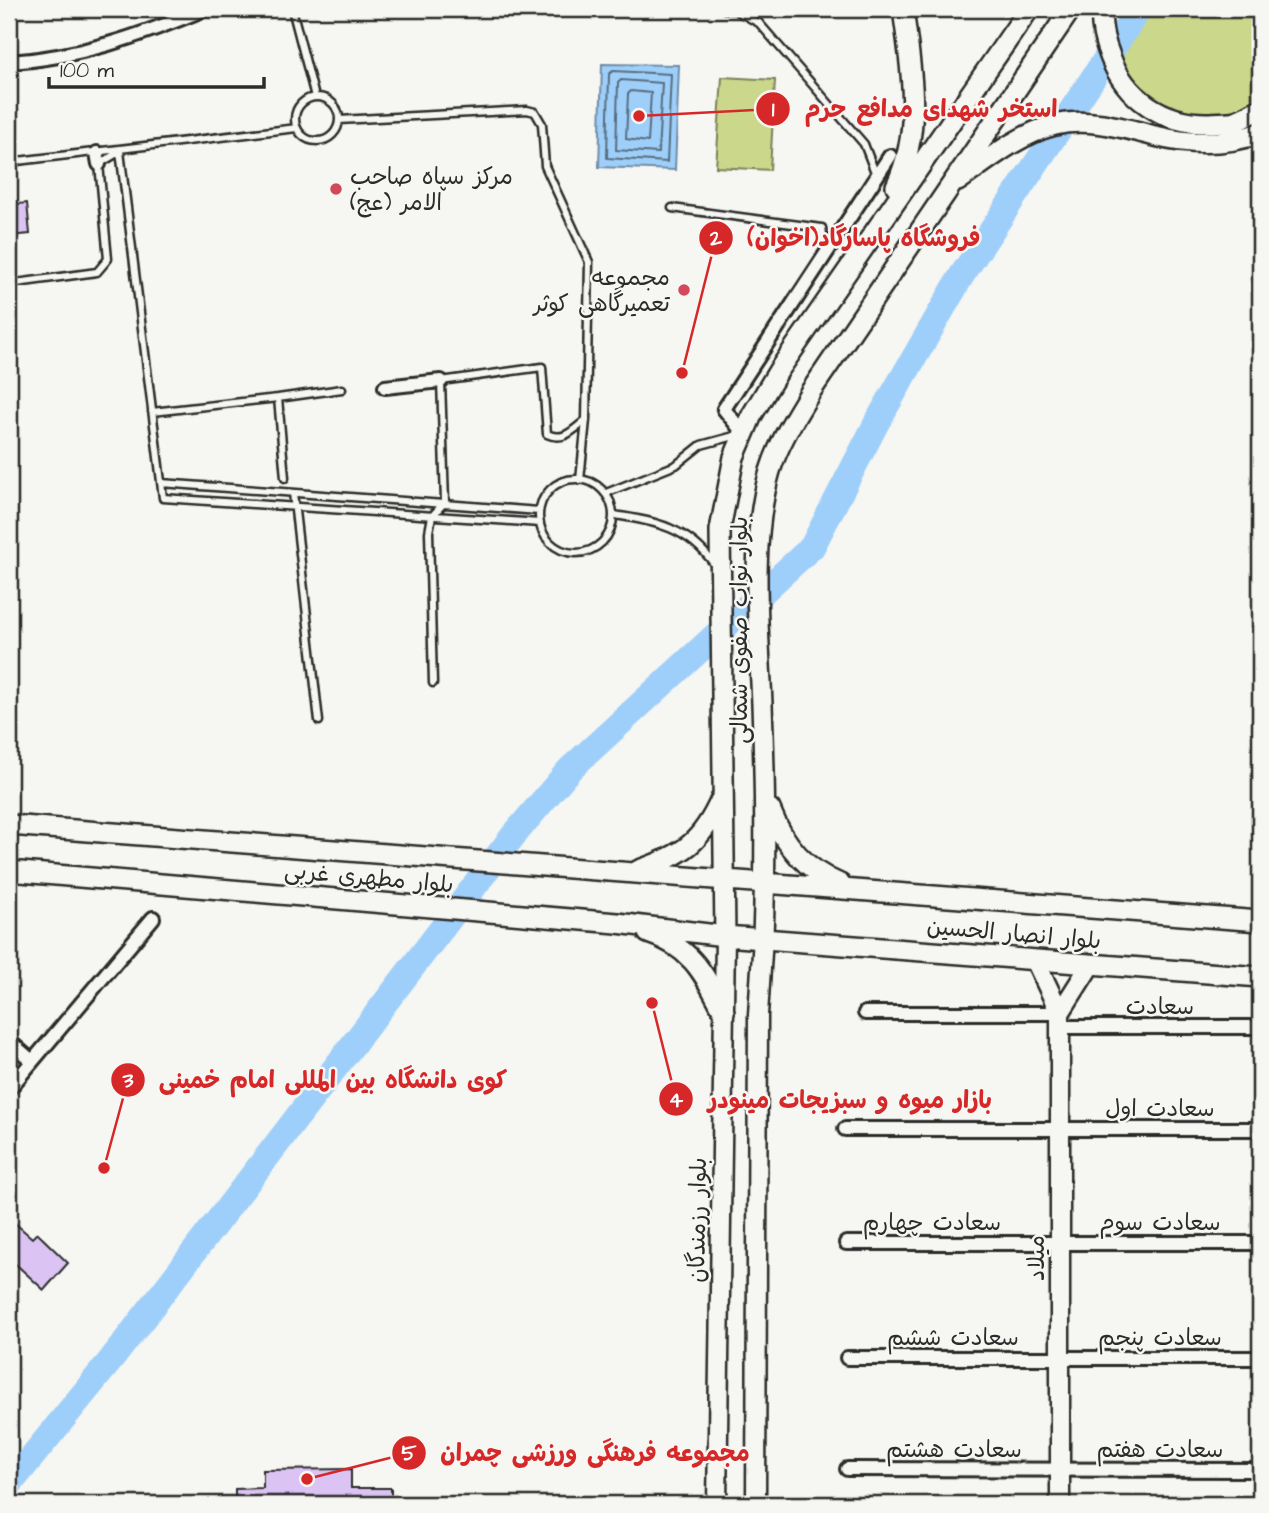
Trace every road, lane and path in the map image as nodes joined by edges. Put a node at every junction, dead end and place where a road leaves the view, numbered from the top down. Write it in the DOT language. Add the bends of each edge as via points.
graph roads {
  1 [pos="205,9"];
  2 [pos="292,9"];
  3 [pos="724,9"];
  4 [pos="903,9"];
  5 [pos="1028,9"];
  6 [pos="1071,9"];
  7 [pos="1102,12"];
  8 [pos="9,61"];
  9 [pos="315,97"];
  10 [pos="1260,109"];
  11 [pos="339,120"];
  12 [pos="298,128"];
  13 [pos="1260,133"];
  14 [pos="120,151"];
  15 [pos="890,156"];
  16 [pos="98,158"];
  17 [pos="9,162"];
  18 [pos="877,177"];
  19 [pos="948,187"];
  20 [pos="672,208"];
  21 [pos="876,228"];
  22 [pos="826,254"];
  23 [pos="9,284"];
  24 [pos="441,381"];
  25 [pos="385,387"];
  26 [pos="342,389"];
  27 [pos="278,398"];
  28 [pos="152,412"];
  29 [pos="586,420"];
  30 [pos="744,434"];
  31 [pos="285,478"];
  32 [pos="580,480"];
  33 [pos="161,483"];
  34 [pos="293,493"];
  35 [pos="606,494"];
  36 [pos="444,502"];
  37 [pos="292,507"];
  38 [pos="540,510"];
  39 [pos="614,515"];
  40 [pos="432,516"];
  41 [pos="540,523"];
  42 [pos="720,572"];
  43 [pos="433,682"];
  44 [pos="319,721"];
  45 [pos="723,795"];
  46 [pos="766,797"];
  47 [pos="9,825"];
  48 [pos="9,871"];
  49 [pos="629,873"];
  50 [pos="723,879"];
  51 [pos="765,881"];
  52 [pos="865,890"];
  53 [pos="153,918"];
  54 [pos="1260,921"];
  55 [pos="617,923"];
  56 [pos="725,936"];
  57 [pos="763,937"];
  58 [pos="1035,960"];
  59 [pos="1091,964"];
  60 [pos="1260,977"];
  61 [pos="724,1012"];
  62 [pos="865,1013"];
  63 [pos="1060,1020"];
  64 [pos="1260,1027"];
  65 [pos="9,1041"];
  66 [pos="32,1061"];
  67 [pos="9,1089"];
  68 [pos="845,1129"];
  69 [pos="1060,1129"];
  70 [pos="1260,1129"];
  71 [pos="846,1243"];
  72 [pos="1060,1243"];
  73 [pos="1260,1243"];
  74 [pos="846,1358"];
  75 [pos="1060,1358"];
  76 [pos="1260,1358"];
  77 [pos="848,1469"];
  78 [pos="1060,1470"];
  79 [pos="1260,1470"];
  80 [pos="718,1504"];
  81 [pos="756,1504"];
  82 [pos="1060,1504"];
  1 -- 8 [label="street" via="148,32 76,52"];
  2 -- 9 [label="lane"];
  3 -- 18 [label="lane" via="759,23 864,144"];
  4 -- 21 [label="main road" via="914,93 911,138 902,173"];
  5 -- 21 [label="main road, بلوار نواب صفوی شمالی"];
  6 -- 19 [label="main road, بلوار نواب صفوی شمالی"];
  7 -- 10 [label="main road" via="1114,67 1148,107 1199,123 1234,122"];
  9 -- 11 [label="lane" via="330,101"];
  9 -- 12 [label="lane" via="298,108"];
  11 -- 12 [label="lane" via="334,134 320,141 307,138"];
  11 -- 29 [label="lane" via="535,112 542,124 545,166 589,262"];
  12 -- 14 [label="lane"];
  13 -- 19 [label="main road" via="1207,143 1095,123 1056,125 1007,147"];
  14 -- 16 [label="lane"];
  14 -- 16 [label="lane"];
  14 -- 28 [label="lane"];
  15 -- 18 [label="street"];
  16 -- 17 [label="lane"];
  16 -- 23 [label="lane" via="108,259 104,266 97,272"];
  18 -- 22 [label="street"];
  19 -- 46 [label="main road, بلوار نواب صفوی شمالی" via="786,432 771,468 763,502 758,572"];
  20 -- 22 [label="lane" via="822,228"];
  21 -- 30 [label="main road, بلوار نواب صفوی شمالی" via="779,370"];
  22 -- 30 [label="street" via="724,409"];
  24 -- 25 [label="street"];
  24 -- 29 [label="lane" via="542,367 547,434 565,436"];
  24 -- 36 [label="lane"];
  26 -- 27 [label="lane"];
  27 -- 28 [label="lane"];
  27 -- 31 [label="lane"];
  28 -- 33 [label="lane"];
  29 -- 32 [label="lane"];
  30 -- 35 [label="lane" via="701,444 676,465"];
  30 -- 42 [label="main road, بلوار نواب صفوی شمالی" via="724,495"];
  32 -- 35 [label="lane" via="597,485"];
  32 -- 38 [label="lane" via="551,488"];
  33 -- 34 [label="lane"];
  33 -- 37 [label="lane" via="163,498"];
  34 -- 36 [label="lane"];
  34 -- 37 [label="lane"];
  35 -- 39 [label="lane"];
  36 -- 38 [label="lane"];
  36 -- 40 [label="lane"];
  37 -- 40 [label="lane"];
  37 -- 44 [label="lane"];
  38 -- 41 [label="lane"];
  39 -- 41 [label="lane" via="607,537 577,553 553,545"];
  39 -- 42 [label="lane" via="660,522 680,531 704,549"];
  40 -- 41 [label="lane"];
  40 -- 43 [label="lane"];
  42 -- 45 [label="main road, بلوار نواب صفوی شمالی"];
  45 -- 49 [label="main road" via="700,838 680,854"];
  45 -- 50 [label="main road, بلوار نواب صفوی شمالی"];
  46 -- 51 [label="main road, بلوار نواب صفوی شمالی"];
  46 -- 52 [label="main road" via="780,834 817,873"];
  47 -- 49 [label="main road, بلوار مطهری غربی"];
  48 -- 55 [label="main road, بلوار مطهری غربی"];
  49 -- 50 [label="main road, بلوار مطهری غربی"];
  50 -- 51 [label="main road, بلوار مطهری غربی"];
  50 -- 56 [label="main road, بلوار نواب صفوی شمالی"];
  51 -- 52 [label="main road, بلوار انصار الحسین"];
  51 -- 57 [label="main road, بلوار نواب صفوی شمالی"];
  52 -- 54 [label="main road, بلوار انصار الحسین"];
  53 -- 66 [label="street"];
  55 -- 56 [label="main road, بلوار مطهری غربی"];
  55 -- 61 [label="main road" via="660,937 688,953 705,974"];
  56 -- 57 [label="main road, بلوار انصار الحسین"];
  56 -- 61 [label="main road, بلوار رزمندگان"];
  57 -- 58 [label="main road, بلوار انصار الحسین"];
  57 -- 81 [label="main road" via="758,1015"];
  58 -- 59 [label="main road, بلوار انصار الحسین"];
  58 -- 63 [label="main road"];
  59 -- 60 [label="main road, بلوار انصار الحسین"];
  59 -- 63 [label="main road"];
  61 -- 80 [label="main road, بلوار رزمندگان"];
  62 -- 63 [label="street, سعادت"];
  63 -- 64 [label="street, سعادت"];
  63 -- 69 [label="main road, میلاد"];
  65 -- 66 [label="street"];
  66 -- 67 [label="street"];
  68 -- 69 [label="street, سعادت اول"];
  69 -- 70 [label="street, سعادت اول"];
  69 -- 72 [label="main road, میلاد"];
  71 -- 72 [label="street, سعادت چهارم"];
  72 -- 73 [label="street, سعادت سوم"];
  72 -- 75 [label="main road, میلاد"];
  74 -- 75 [label="street, سعادت ششم"];
  75 -- 76 [label="street, سعادت پنجم"];
  75 -- 78 [label="main road, میلاد"];
  77 -- 78 [label="street, سعادت هشتم"];
  78 -- 79 [label="street, سعادت هفتم"];
  78 -- 82 [label="main road, میلاد"];
}
